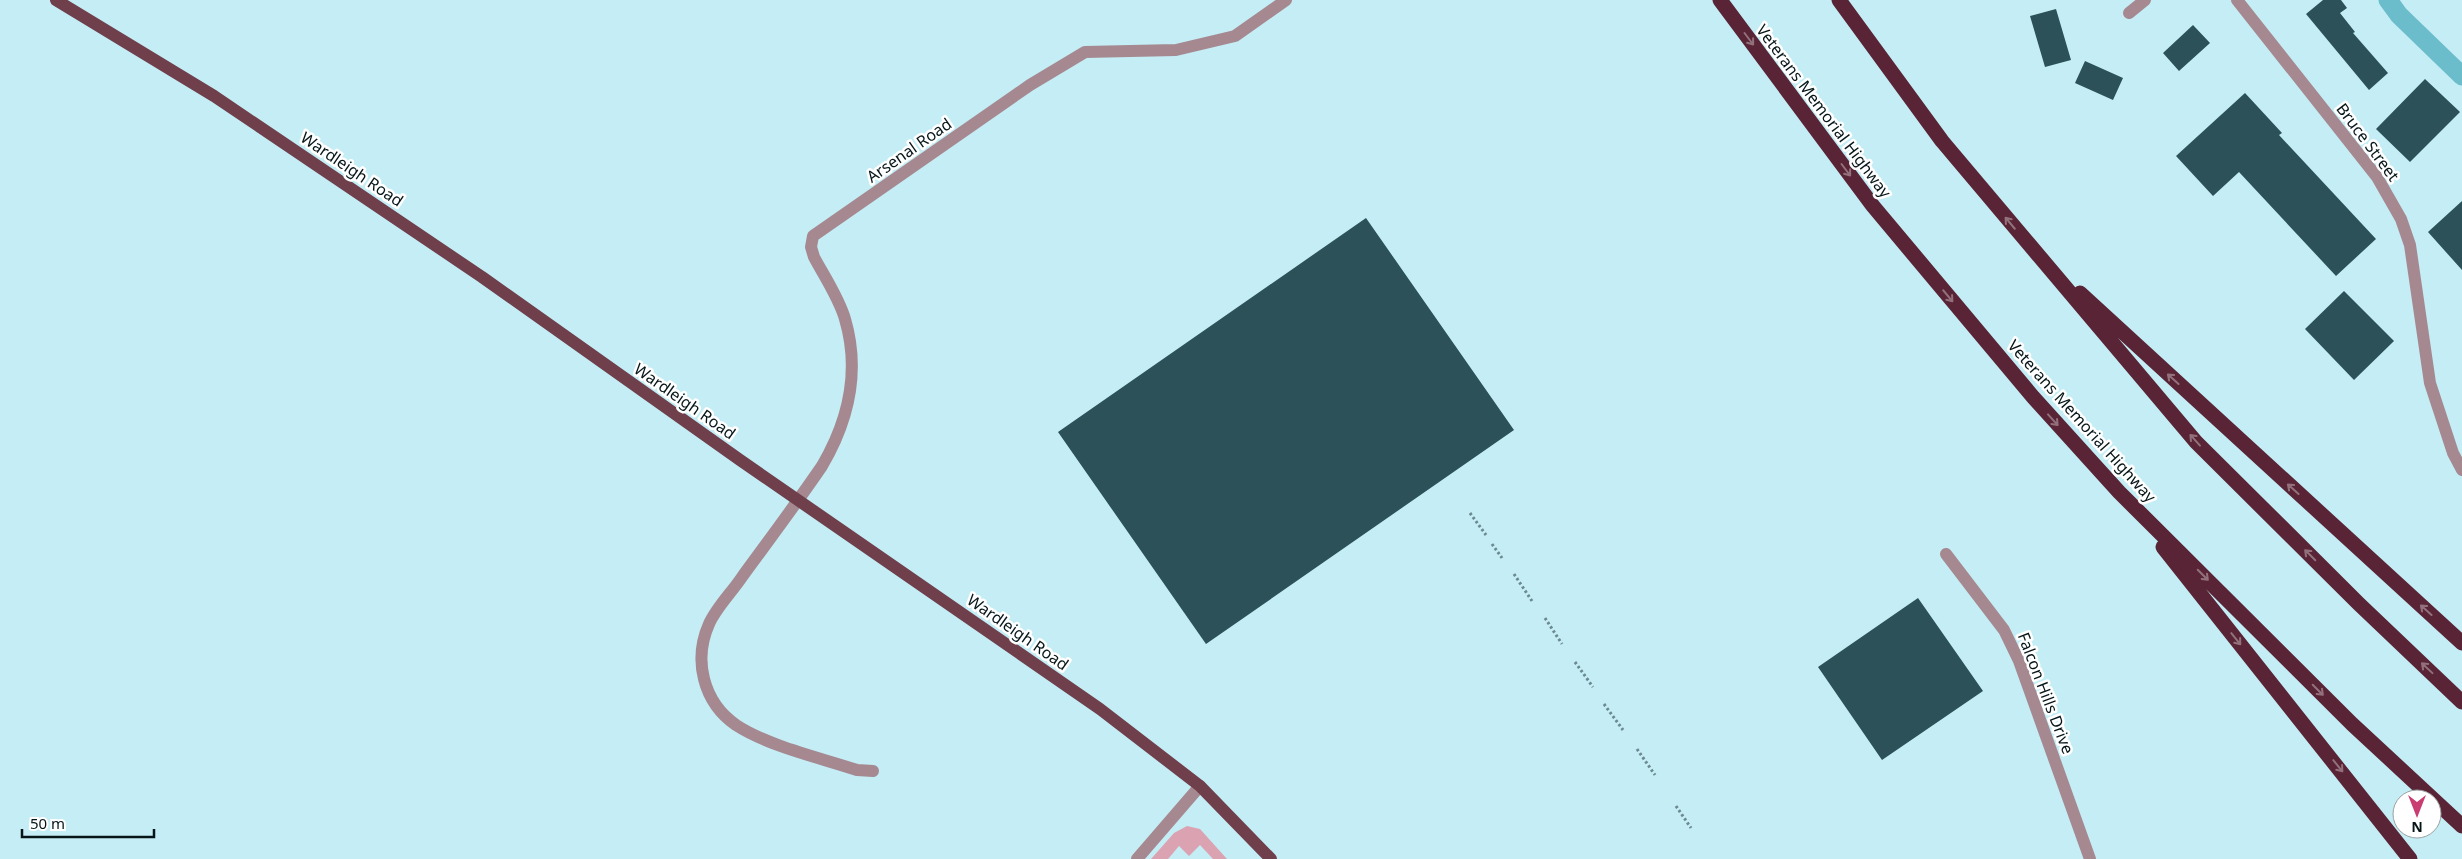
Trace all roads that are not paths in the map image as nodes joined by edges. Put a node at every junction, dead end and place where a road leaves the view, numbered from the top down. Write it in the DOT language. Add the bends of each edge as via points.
graph roads {
  1 [pos="56,0"];
  2 [pos="1286,0"];
  3 [pos="1720,0"];
  4 [pos="1839,0"];
  5 [pos="2145,0"];
  6 [pos="2237,0"];
  7 [pos="2129,13"];
  8 [pos="2031,248"];
  9 [pos="2462,470"];
  10 [pos="2119,492"];
  11 [pos="798,500"];
  12 [pos="1946,554"];
  13 [pos="2462,643"];
  14 [pos="2462,702"];
  15 [pos="874,771"];
  16 [pos="1200,786"];
  17 [pos="2462,826"];
  18 [pos="1137,859"];
  19 [pos="1272,859"];
  20 [pos="2090,859"];
  21 [pos="2410,859"];
  1 -- 11 [label="main road, Wardleigh Road" via="230,106 482,277"];
  2 -- 11 [label="street, Arsenal Road" via="1235,36 1176,50 1085,52 1030,85 813,236 811,248 845,317 853,359 849,400 839,432"];
  3 -- 10 [label="highway, Veterans Memorial Highway, one-way" via="1873,206 2033,397"];
  8 -- 4 [label="highway, one-way" via="1942,141"];
  5 -- 7 [label="street"];
  6 -- 9 [label="street, Bruce Street" via="2377,176 2400,218 2410,245 2430,383"];
  13 -- 8 [label="highway, one-way"];
  14 -- 8 [label="highway, one-way" via="2358,604 2196,442"];
  10 -- 17 [label="highway, Veterans Memorial Highway, one-way" via="2352,724"];
  10 -- 21 [label="highway, one-way"];
  11 -- 15 [label="street, Arsenal Road" via="709,623 700,662 703,677 708,692 723,714 756,736 857,770"];
  11 -- 16 [label="main road, Wardleigh Road" via="1106,714"];
  12 -- 20 [label="street, Falcon Hills Drive" via="2004,630 2019,661"];
  16 -- 18 [label="street"];
  16 -- 19 [label="main road, Wardleigh Road"];
}
